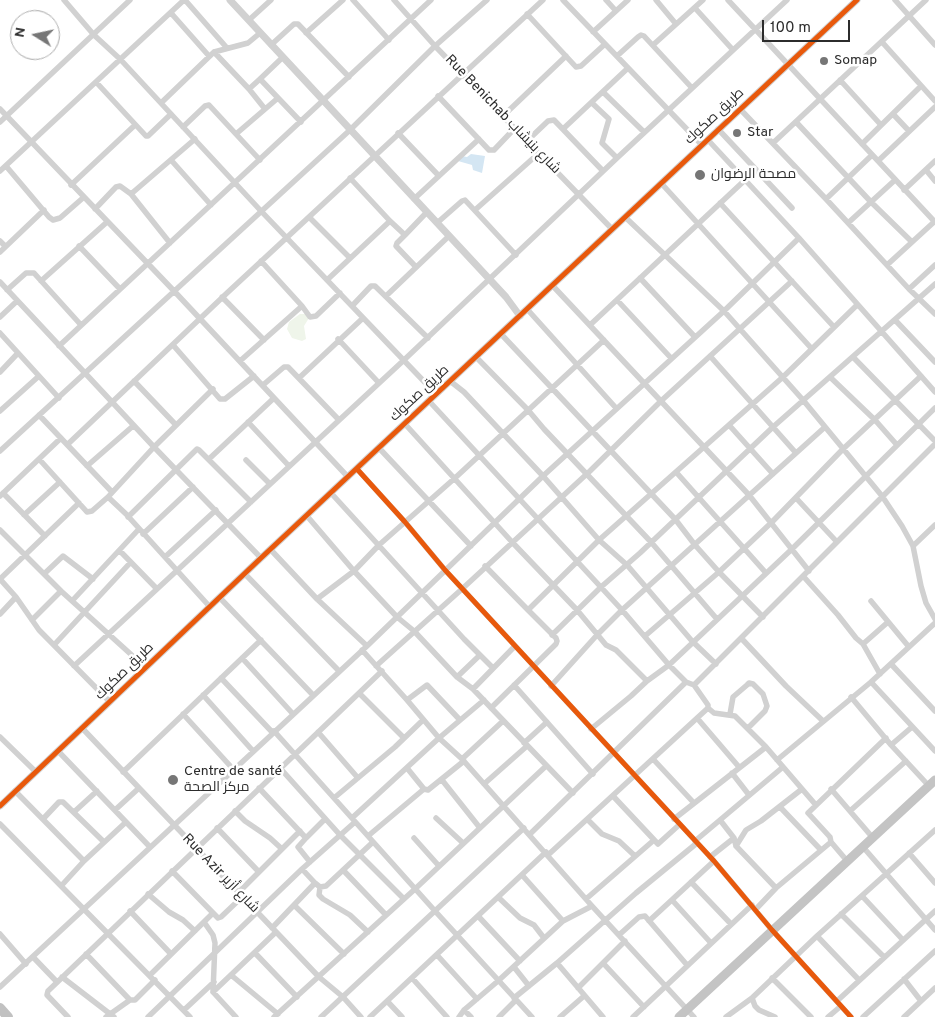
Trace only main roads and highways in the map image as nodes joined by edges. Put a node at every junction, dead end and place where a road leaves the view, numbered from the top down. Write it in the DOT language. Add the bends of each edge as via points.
graph roads {
  1 [pos="932,783"];
  2 [pos="0,1008"];
  3 [pos="690,1013"];
  4 [pos="8,1017"];
  5 [pos="679,1017"];
  1 -- 3 [label="main road" via="772,930"];
  2 -- 4 [label="highway"];
  3 -- 5 [label="main road"];
}
